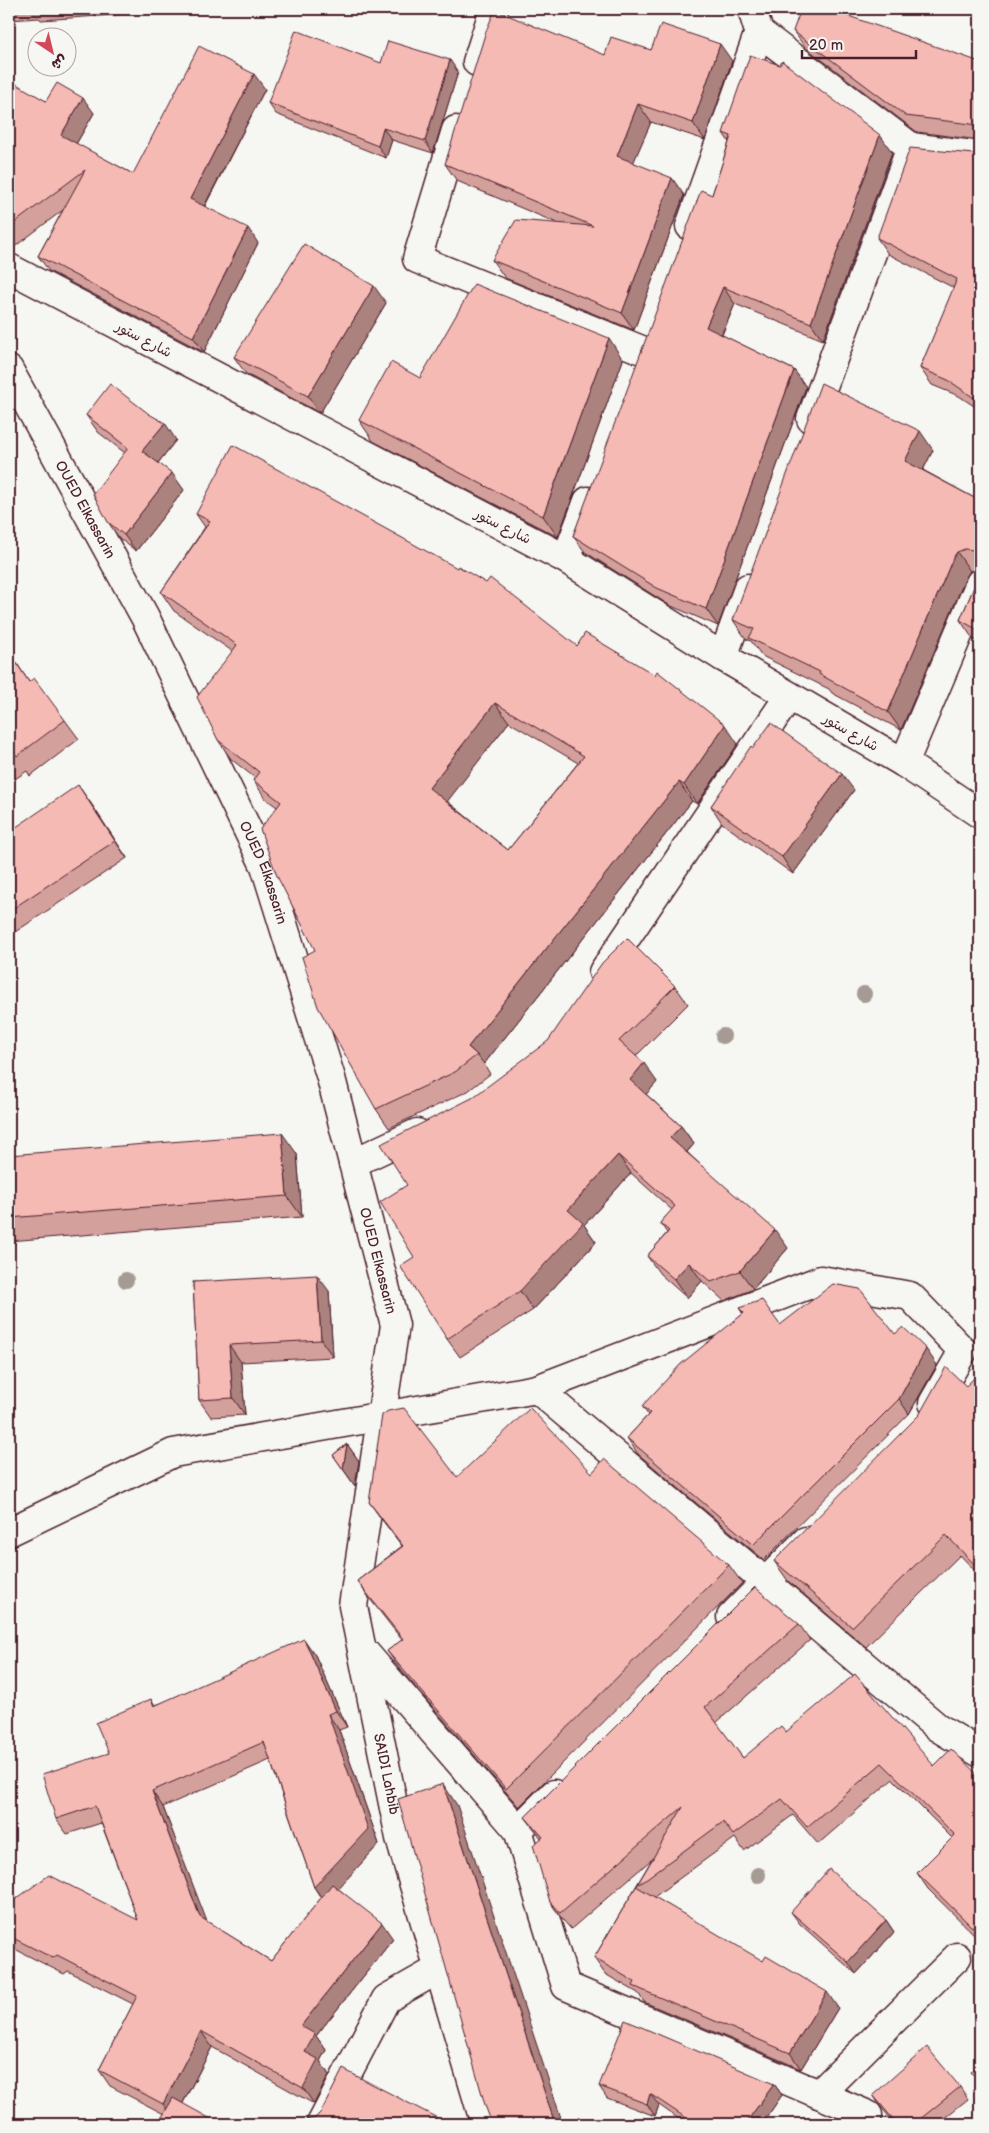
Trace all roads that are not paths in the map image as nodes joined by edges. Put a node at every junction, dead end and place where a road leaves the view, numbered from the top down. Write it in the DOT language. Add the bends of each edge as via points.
graph roads {
  1 [pos="494,9"];
  2 [pos="755,21"];
  3 [pos="471,83"];
  4 [pos="462,111"];
  5 [pos="911,147"];
  6 [pos="980,156"];
  7 [pos="681,249"];
  8 [pos="9,268"];
  9 [pos="654,323"];
  10 [pos="644,351"];
  11 [pos="9,370"];
  12 [pos="634,378"];
  13 [pos="802,444"];
  14 [pos="597,477"];
  15 [pos="566,558"];
  16 [pos="757,564"];
  17 [pos="980,583"];
  18 [pos="723,657"];
  19 [pos="789,696"];
  20 [pos="904,763"];
  21 [pos="980,814"];
  22 [pos="591,990"];
  23 [pos="441,1121"];
  24 [pos="353,1163"];
  25 [pos="537,1389"];
  26 [pos="381,1417"];
  27 [pos="922,1424"];
  28 [pos="821,1526"];
  29 [pos="9,1532"];
  30 [pos="767,1581"];
  31 [pos="712,1636"];
  32 [pos="361,1648"];
  33 [pos="980,1753"];
  34 [pos="574,1774"];
  35 [pos="518,1830"];
  36 [pos="957,1956"];
  37 [pos="437,1970"];
  38 [pos="819,2094"];
  39 [pos="868,2115"];
  40 [pos="321,2124"];
  41 [pos="485,2124"];
  1 -- 3 [label="street"];
  2 -- 5 [label="street"];
  2 -- 7 [label="street"];
  4 -- 10 [label="street" via="417,259"];
  5 -- 6 [label="street"];
  5 -- 13 [label="street"];
  8 -- 15 [label="street, شارع ستور"];
  9 -- 10 [label="street"];
  10 -- 12 [label="street"];
  11 -- 24 [label="street, OUED Elkassarin" via="145,617 265,866 331,1078"];
  14 -- 15 [label="street"];
  15 -- 18 [label="street, شارع ستور"];
  16 -- 18 [label="street"];
  17 -- 20 [label="street"];
  18 -- 19 [label="street, شارع ستور"];
  19 -- 20 [label="street, شارع ستور"];
  19 -- 22 [label="street"];
  20 -- 21 [label="street, شارع ستور"];
  23 -- 24 [label="street"];
  24 -- 26 [label="street, OUED Elkassarin" via="395,1325"];
  25 -- 26 [label="street"];
  25 -- 27 [label="street" via="821,1280 910,1296 963,1351"];
  25 -- 30 [label="street"];
  26 -- 29 [label="street" via="173,1453"];
  26 -- 32 [label="street, SAIDI Lahbib" via="353,1606"];
  28 -- 30 [label="street"];
  30 -- 31 [label="street"];
  30 -- 33 [label="street" via="937,1727"];
  32 -- 35 [label="street"];
  32 -- 37 [label="street, SAIDI Lahbib" via="400,1838"];
  34 -- 35 [label="street"];
  35 -- 38 [label="street" via="566,1986"];
  36 -- 38 [label="street"];
  37 -- 40 [label="street" via="386,1999"];
  37 -- 41 [label="street, SAIDI Lahbib"];
  38 -- 39 [label="street"];
}
